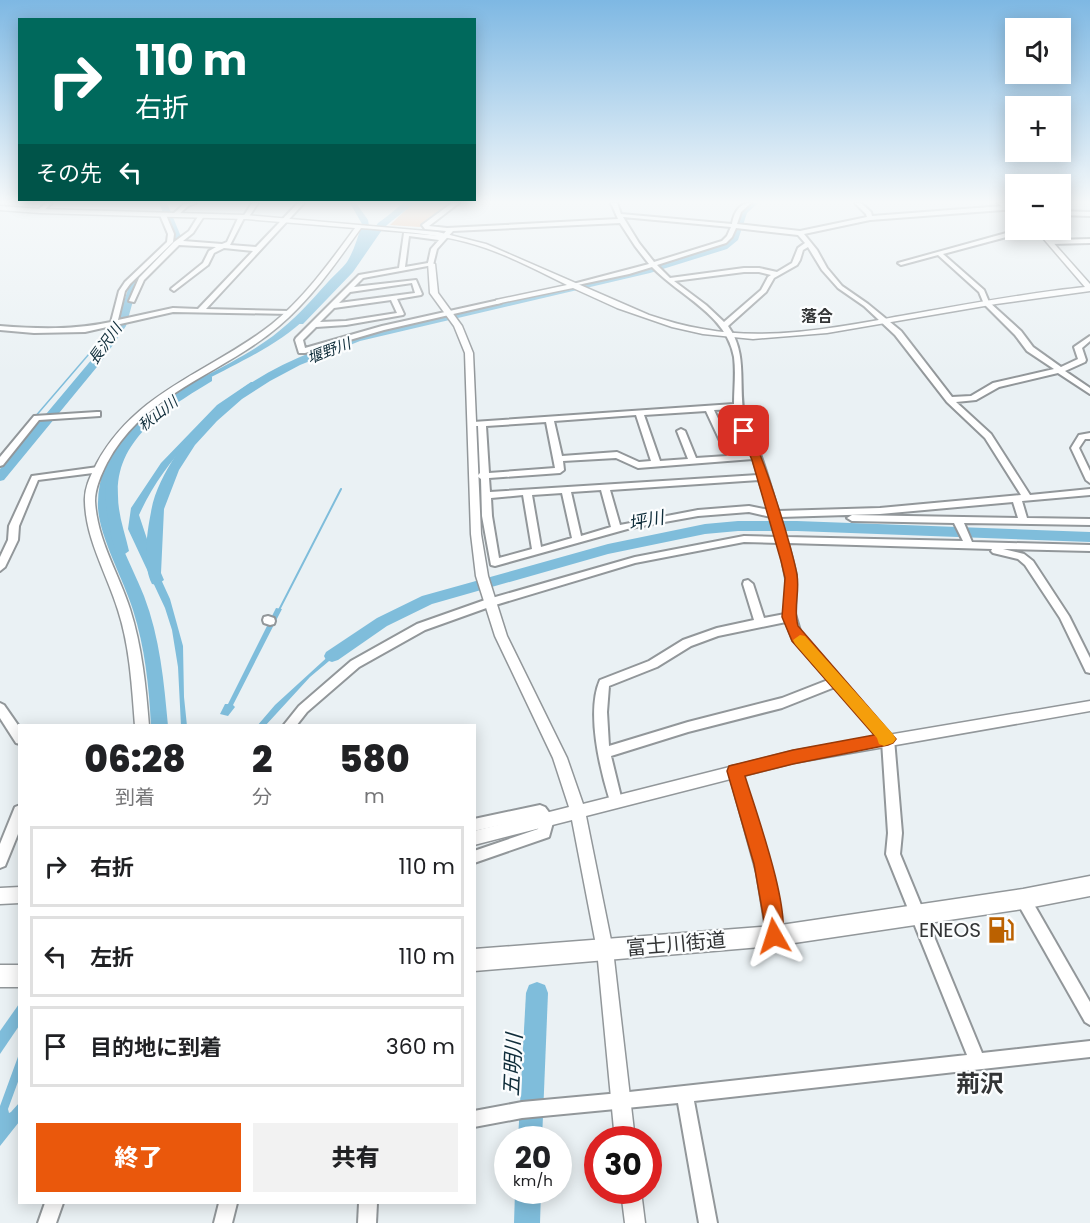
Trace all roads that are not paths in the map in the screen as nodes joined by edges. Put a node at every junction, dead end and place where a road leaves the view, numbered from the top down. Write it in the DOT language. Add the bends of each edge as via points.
graph roads {
  1 [pos="151,260"];
  2 [pos="161,260"];
  3 [pos="208,260"];
  4 [pos="248,260"];
  5 [pos="335,260"];
  6 [pos="403,260"];
  7 [pos="432,260"];
  8 [pos="518,260"];
  9 [pos="651,260"];
  10 [pos="673,260"];
  11 [pos="797,260"];
  12 [pos="819,260"];
  13 [pos="912,260"];
  14 [pos="948,260"];
  15 [pos="1066,260"];
  16 [pos="901,263"];
  17 [pos="431,264"];
  18 [pos="656,266"];
  19 [pos="402,268"];
  20 [pos="776,274"];
  21 [pos="669,280"];
  22 [pos="575,285"];
  23 [pos="174,289"];
  24 [pos="1090,289"];
  25 [pos="348,290"];
  26 [pos="393,298"];
  27 [pos="132,301"];
  28 [pos="499,302"];
  29 [pos="986,303"];
  30 [pos="332,306"];
  31 [pos="202,309"];
  32 [pos="289,313"];
  33 [pos="449,314"];
  34 [pos="883,321"];
  35 [pos="114,323"];
  36 [pos="313,325"];
  37 [pos="723,327"];
  38 [pos="0,328"];
  39 [pos="730,336"];
  40 [pos="1090,338"];
  41 [pos="1061,370"];
  42 [pos="1090,392"];
  43 [pos="950,400"];
  44 [pos="739,406"];
  45 [pos="709,408"];
  46 [pos="639,412"];
  47 [pos="97,414"];
  48 [pos="550,418"];
  49 [pos="477,423"];
  50 [pos="681,431"];
  51 [pos="1090,436"];
  52 [pos="756,456"];
  53 [pos="732,458"];
  54 [pos="559,459"];
  55 [pos="693,460"];
  56 [pos="0,463"];
  57 [pos="656,463"];
  58 [pos="98,470"];
  59 [pos="480,476"];
  60 [pos="762,477"];
  61 [pos="1090,480"];
  62 [pos="605,488"];
  63 [pos="566,489"];
  64 [pos="527,492"];
  65 [pos="1090,492"];
  66 [pos="486,495"];
  67 [pos="1027,497"];
  68 [pos="1016,498"];
  69 [pos="813,512"];
  70 [pos="1023,520"];
  71 [pos="958,521"];
  72 [pos="1090,522"];
  73 [pos="777,528"];
  74 [pos="616,529"];
  75 [pos="578,540"];
  76 [pos="968,543"];
  77 [pos="1090,548"];
  78 [pos="537,551"];
  79 [pos="0,567"];
  80 [pos="748,584"];
  81 [pos="489,603"];
  82 [pos="789,617"];
  83 [pos="760,622"];
  84 [pos="1088,663"];
  85 [pos="836,681"];
  86 [pos="1090,706"];
  87 [pos="0,708"];
  88 [pos="142,724"];
  89 [pos="291,724"];
  90 [pos="18,737"];
  91 [pos="888,739"];
  92 [pos="605,752"];
  93 [pos="735,771"];
  94 [pos="616,801"];
  95 [pos="578,810"];
  96 [pos="18,816"];
  97 [pos="546,819"];
  98 [pos="476,825"];
  99 [pos="476,837"];
  100 [pos="476,856"];
  101 [pos="0,861"];
  102 [pos="1090,886"];
  103 [pos="18,895"];
  104 [pos="0,896"];
  105 [pos="1023,899"];
  106 [pos="918,915"];
  107 [pos="774,936"];
  108 [pos="604,950"];
  109 [pos="476,960"];
  110 [pos="0,976"];
  111 [pos="18,976"];
  112 [pos="1090,1017"];
  113 [pos="1090,1048"];
  114 [pos="978,1062"];
  115 [pos="684,1093"];
  116 [pos="620,1101"];
  117 [pos="476,1119"];
  118 [pos="623,1126"];
  119 [pos="54,1204"];
  120 [pos="228,1204"];
  121 [pos="368,1204"];
  122 [pos="633,1204"];
  123 [pos="47,1223"];
  124 [pos="223,1223"];
  125 [pos="367,1223"];
  126 [pos="635,1223"];
  127 [pos="708,1223"];
  1 -- 35 [label="street" via="122,291"];
  2 -- 27 [label="street" via="141,279"];
  3 -- 23 [label="street"];
  4 -- 31 [label="street"];
  5 -- 32 [label="street" via="315,288"];
  6 -- 19 [label="street"];
  7 -- 17 [label="street"];
  8 -- 22 [label="street"];
  9 -- 18 [label="street"];
  10 -- 18 [label="street"];
  11 -- 20 [label="street" via="793,267"];
  12 -- 34 [label="street" via="840,287"];
  13 -- 16 [label="street"];
  14 -- 29 [label="street" via="982,291"];
  15 -- 24 [label="street"];
  17 -- 19 [label="street"];
  17 -- 33 [label="street" via="434,293"];
  18 -- 21 [label="street"];
  18 -- 22 [label="street"];
  19 -- 25 [label="street" via="368,273"];
  20 -- 21 [label="street" via="742,268"];
  20 -- 37 [label="street" via="768,279 764,291"];
  21 -- 37 [label="street"];
  22 -- 28 [label="street"];
  22 -- 39 [label="street" via="678,327"];
  24 -- 29 [label="street"];
  25 -- 26 [label="street" via="414,281 419,294"];
  25 -- 30 [label="street"];
  26 -- 30 [label="street"];
  26 -- 36 [label="street" via="401,314"];
  28 -- 33 [label="street"];
  29 -- 34 [label="street"];
  29 -- 41 [label="street" via="1030,349"];
  30 -- 36 [label="street"];
  31 -- 32 [label="street"];
  31 -- 35 [label="street" via="173,310"];
  32 -- 58 [label="street" via="251,344 150,405 128,424"];
  33 -- 36 [label="street" via="302,351 299,340"];
  33 -- 49 [label="street" via="465,337"];
  34 -- 39 [label="street" via="796,335"];
  34 -- 43 [label="street" via="898,333"];
  35 -- 38 [label="street" via="72,331"];
  37 -- 39 [label="street"];
  39 -- 44 [label="street" via="740,371"];
  40 -- 41 [label="street" via="1078,347 1082,360"];
  41 -- 42 [label="street"];
  41 -- 43 [label="street" via="996,386 973,398"];
  43 -- 67 [label="street" via="988,436"];
  44 -- 45 [label="street"];
  44 -- 52 [label="street" via="744,431"];
  45 -- 46 [label="street"];
  45 -- 53 [label="street"];
  46 -- 48 [label="street"];
  46 -- 57 [label="street"];
  47 -- 56 [label="street" via="37,418"];
  48 -- 49 [label="street"];
  48 -- 54 [label="street"];
  49 -- 59 [label="street"];
  50 -- 55 [label="street"];
  51 -- 61 [label="street" via="1082,437 1075,448"];
  52 -- 53 [label="street"];
  52 -- 60 [label="street"];
  53 -- 55 [label="street"];
  54 -- 57 [label="street" via="617,455 638,465"];
  54 -- 59 [label="street" via="560,470"];
  55 -- 57 [label="street"];
  58 -- 79 [label="street" via="35,478"];
  58 -- 88 [label="street" via="90,498 92,518 133,647"];
  59 -- 66 [label="street"];
  59 -- 81 [label="street" via="476,534"];
  60 -- 62 [label="street"];
  60 -- 73 [label="street"];
  62 -- 63 [label="street"];
  62 -- 74 [label="street"];
  63 -- 64 [label="street"];
  63 -- 75 [label="street"];
  64 -- 66 [label="street"];
  64 -- 78 [label="street"];
  65 -- 67 [label="street"];
  66 -- 78 [label="street" via="495,563"];
  67 -- 68 [label="street"];
  68 -- 69 [label="street" via="879,511"];
  68 -- 70 [label="street"];
  69 -- 71 [label="street" via="831,517"];
  69 -- 73 [label="street"];
  70 -- 71 [label="street"];
  70 -- 72 [label="street"];
  71 -- 76 [label="street"];
  73 -- 74 [label="street" via="749,509 698,513"];
  73 -- 76 [label="street"];
  73 -- 81 [label="street" via="744,539 635,560"];
  73 -- 82 [label="street" via="792,578"];
  74 -- 75 [label="street"];
  75 -- 78 [label="street"];
  76 -- 77 [label="street"];
  76 -- 84 [label="street" via="1021,556 1029,563 1064,616"];
  80 -- 83 [label="street"];
  81 -- 89 [label="street" via="421,627 355,664"];
  81 -- 95 [label="street" via="560,758"];
  82 -- 83 [label="street"];
  82 -- 85 [label="street" via="797,637"];
  83 -- 92 [label="street" via="687,643 653,664 604,683 600,704"];
  85 -- 91 [label="street"];
  85 -- 92 [label="street" via="779,705"];
  86 -- 91 [label="street"];
  87 -- 90 [label="street"];
  91 -- 93 [label="street"];
  91 -- 106 [label="street" via="893,854"];
  92 -- 94 [label="street"];
  93 -- 94 [label="street"];
  93 -- 107 [label="street" via="771,901"];
  94 -- 95 [label="street"];
  95 -- 97 [label="street"];
  95 -- 108 [label="street"];
  96 -- 101 [label="street"];
  97 -- 98 [label="street" via="540,811"];
  97 -- 99 [label="street"];
  97 -- 100 [label="street" via="544,833"];
  102 -- 105 [label="main road, 富士川街道"];
  103 -- 104 [label="street"];
  105 -- 106 [label="main road, 富士川街道"];
  105 -- 112 [label="street"];
  106 -- 107 [label="main road, 富士川街道"];
  106 -- 114 [label="street"];
  107 -- 108 [label="main road, 富士川街道"];
  108 -- 109 [label="main road, 富士川街道"];
  108 -- 116 [label="street"];
  110 -- 111 [label="main road"];
  113 -- 114 [label="street"];
  114 -- 115 [label="street"];
  115 -- 116 [label="street"];
  115 -- 127 [label="street"];
  116 -- 117 [label="street" via="530,1109"];
  116 -- 118 [label="street"];
  119 -- 123 [label="street"];
  120 -- 124 [label="street"];
  121 -- 125 [label="street"];
  122 -- 126 [label="street"];
}
